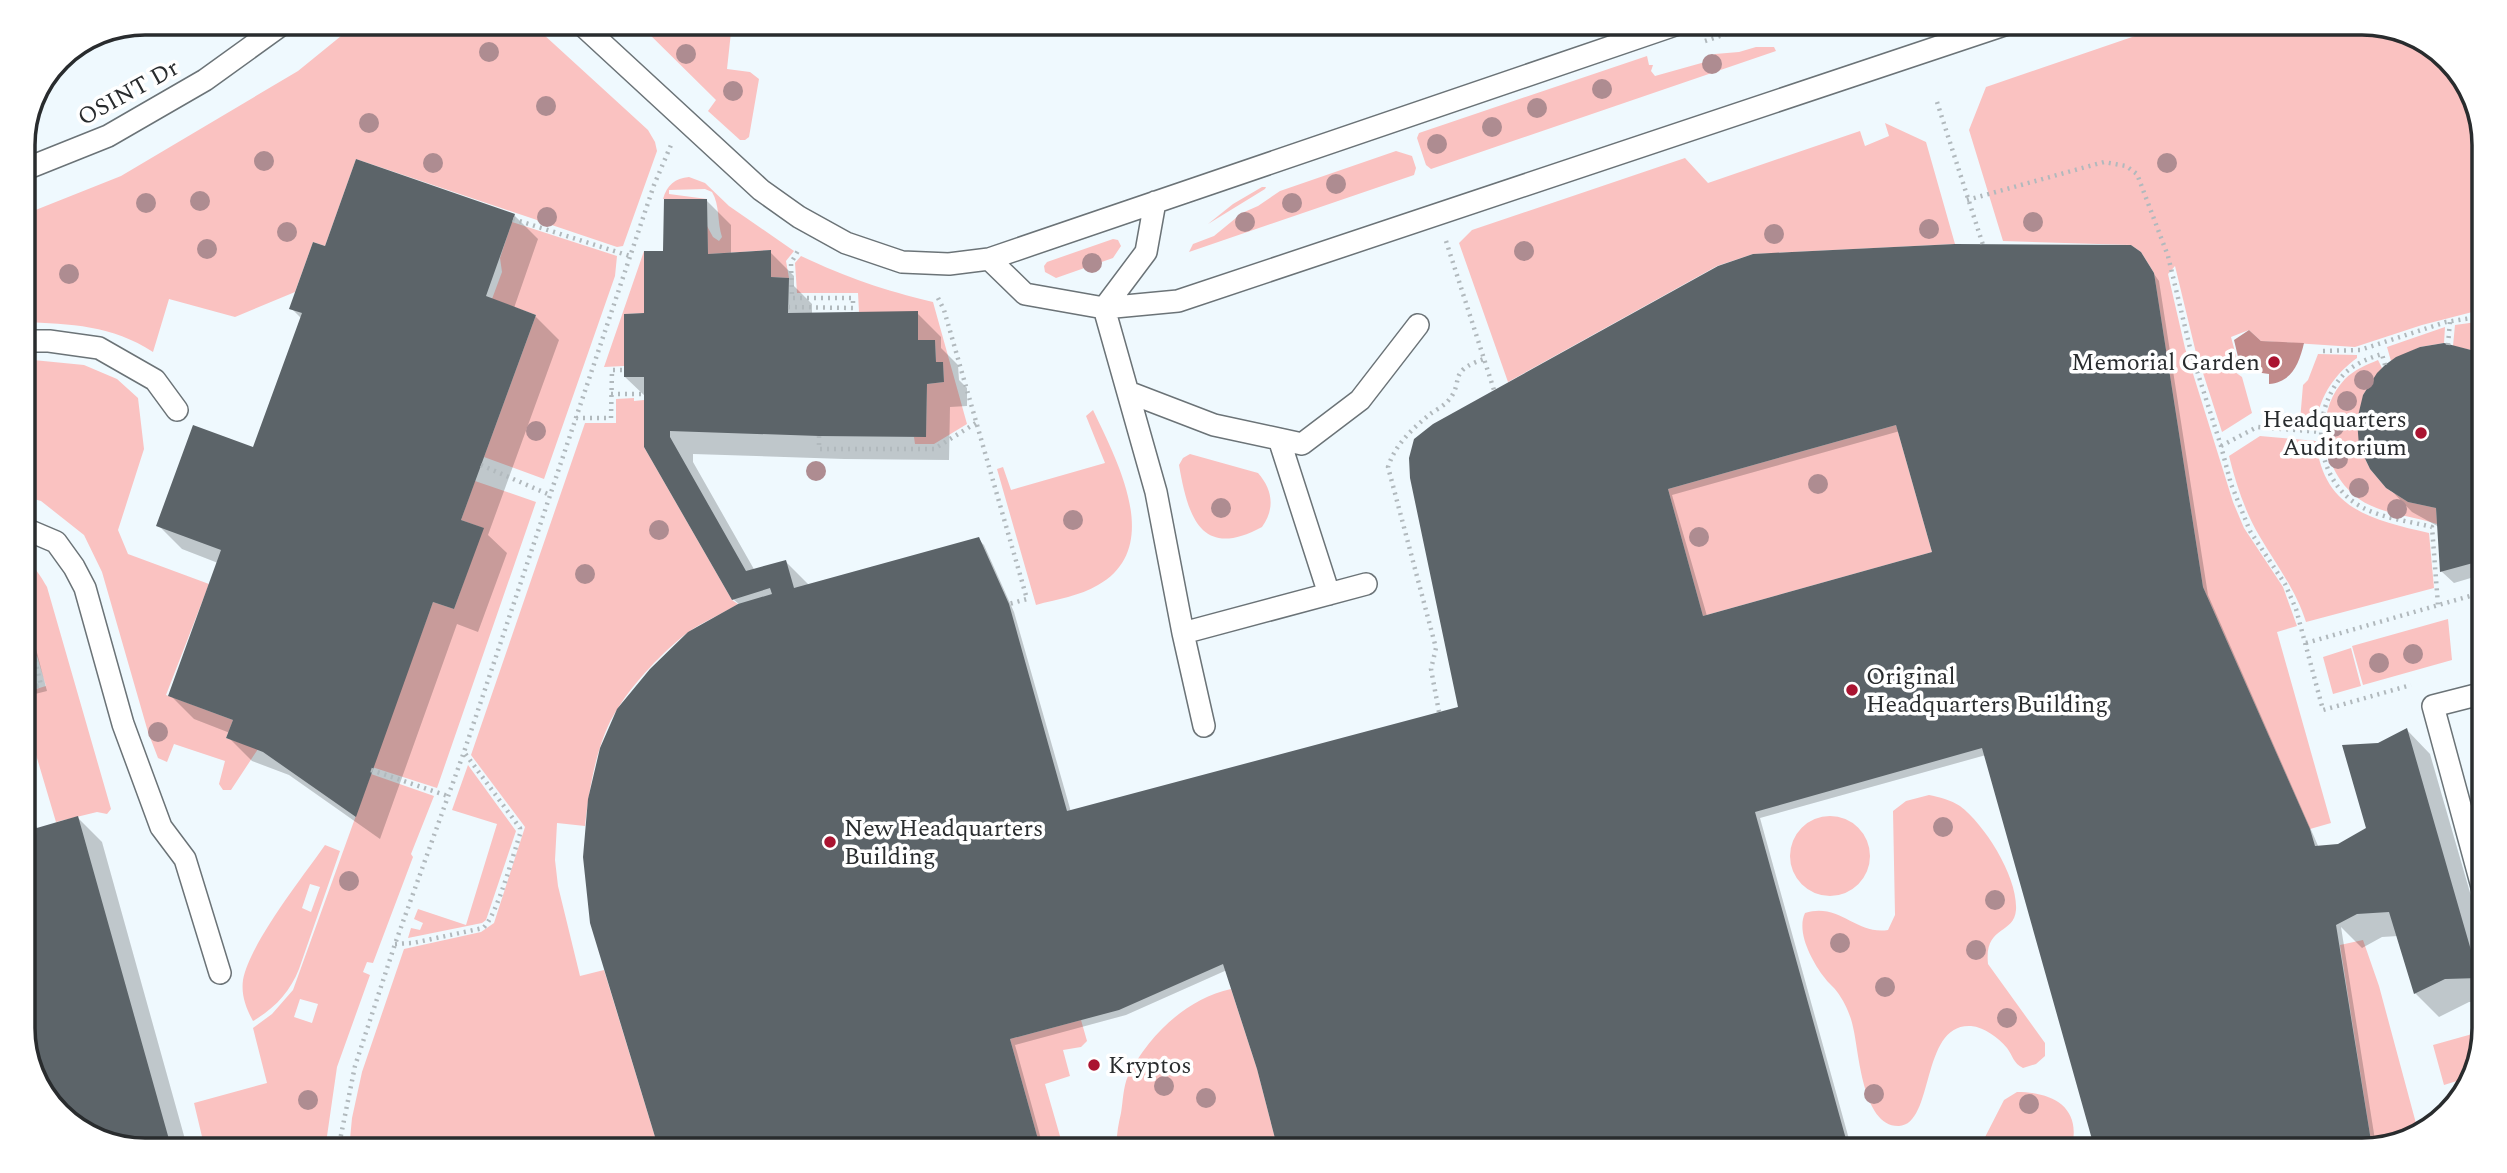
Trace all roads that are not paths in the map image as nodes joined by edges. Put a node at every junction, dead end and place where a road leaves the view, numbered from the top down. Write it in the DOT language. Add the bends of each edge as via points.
graph roads {
  1 [pos="267,35"];
  2 [pos="593,35"];
  3 [pos="1646,35"];
  4 [pos="1974,35"];
  5 [pos="35,165"];
  6 [pos="1155,202"];
  7 [pos="989,259"];
  8 [pos="1104,308"];
  9 [pos="1418,325"];
  10 [pos="35,341"];
  11 [pos="1128,392"];
  12 [pos="177,410"];
  13 [pos="1279,439"];
  14 [pos="35,533"];
  15 [pos="1366,584"];
  16 [pos="1329,594"];
  17 [pos="1183,633"];
  18 [pos="2472,696"];
  19 [pos="1204,726"];
  20 [pos="2472,850"];
  21 [pos="220,973"];
  1 -- 5 [label="lane, OSINT Dr" via="205,80 101,140"];
  2 -- 7 [label="lane" via="761,190 799,217 846,243 902,262 949,264"];
  3 -- 6 [label="lane"];
  4 -- 8 [label="lane" via="1178,301"];
  6 -- 7 [label="lane"];
  6 -- 8 [label="lane" via="1146,253"];
  7 -- 8 [label="lane" via="1025,295"];
  8 -- 11 [label="lane"];
  9 -- 13 [label="lane" via="1360,400 1302,444"];
  10 -- 12 [label="lane" via="99,348 155,380"];
  11 -- 13 [label="lane" via="1214,425"];
  11 -- 17 [label="lane" via="1156,492"];
  13 -- 16 [label="lane"];
  14 -- 21 [label="lane" via="56,542 85,588 123,724 161,827 185,859"];
  15 -- 16 [label="lane"];
  16 -- 17 [label="lane"];
  17 -- 19 [label="lane"];
  18 -- 20 [label="lane" via="2433,706"];
}
